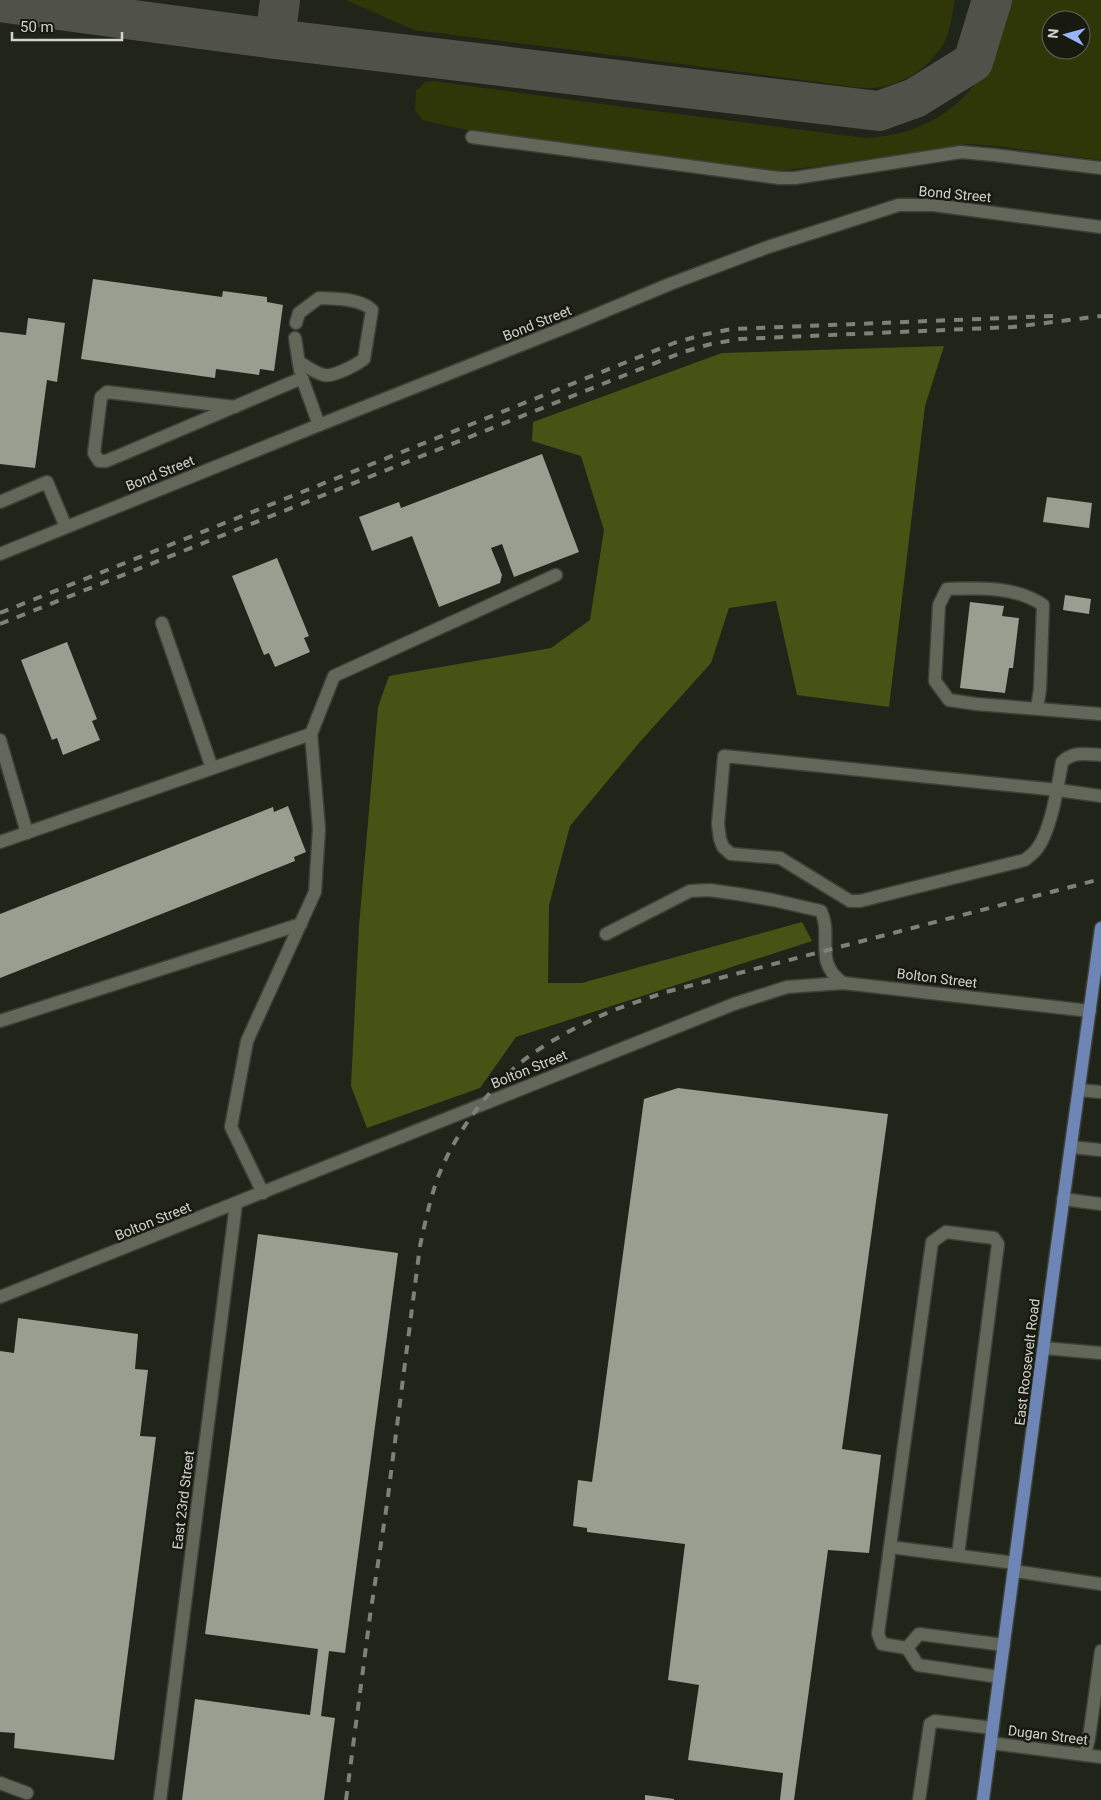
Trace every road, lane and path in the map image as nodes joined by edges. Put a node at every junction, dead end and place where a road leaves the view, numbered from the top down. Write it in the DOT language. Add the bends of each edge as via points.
graph roads {
  1 [pos="472,137"];
  2 [pos="1101,168"];
  3 [pos="1101,227"];
  4 [pos="296,323"];
  5 [pos="295,338"];
  6 [pos="299,362"];
  7 [pos="302,378"];
  8 [pos="235,406"];
  9 [pos="319,425"];
  10 [pos="0,491"];
  11 [pos="14,496"];
  12 [pos="0,502"];
  13 [pos="66,527"];
  14 [pos="0,554"];
  15 [pos="556,575"];
  16 [pos="162,623"];
  17 [pos="1037,708"];
  18 [pos="1101,714"];
  19 [pos="311,734"];
  20 [pos="0,740"];
  21 [pos="1101,755"];
  22 [pos="212,768"];
  23 [pos="1058,790"];
  24 [pos="1101,796"];
  25 [pos="27,833"];
  26 [pos="0,842"];
  27 [pos="301,924"];
  28 [pos="1101,928"];
  29 [pos="606,934"];
  30 [pos="842,982"];
  31 [pos="1090,1011"];
  32 [pos="0,1021"];
  33 [pos="1079,1090"];
  34 [pos="1101,1092"];
  35 [pos="1071,1147"];
  36 [pos="1101,1150"];
  37 [pos="264,1193"];
  38 [pos="1064,1199"];
  39 [pos="236,1204"];
  40 [pos="1101,1204"];
  41 [pos="0,1297"];
  42 [pos="1044,1348"];
  43 [pos="1101,1353"];
  44 [pos="890,1547"];
  45 [pos="958,1555"];
  46 [pos="1014,1567"];
  47 [pos="1101,1584"];
  48 [pos="1004,1645"];
  49 [pos="907,1648"];
  50 [pos="1101,1650"];
  51 [pos="1000,1677"];
  52 [pos="993,1728"];
  53 [pos="991,1743"];
  54 [pos="1085,1755"];
  55 [pos="1101,1757"];
  56 [pos="0,1783"];
  57 [pos="27,1793"];
  58 [pos="160,1800"];
  59 [pos="919,1800"];
  60 [pos="983,1800"];
  1 -- 2 [label="street" via="779,178 961,152"];
  3 -- 9 [label="street, Bond Street" via="933,205 899,205 768,247 688,277"];
  4 -- 6 [label="street" via="299,313 319,298 359,302 372,310 364,359 356,365 323,375"];
  5 -- 6 [label="street"];
  6 -- 7 [label="street"];
  7 -- 8 [label="street"];
  7 -- 9 [label="street"];
  8 -- 8 [label="street" via="106,461 99,461 94,453 102,397 107,392"];
  9 -- 13 [label="street, Bond Street"];
  10 -- 11 [label="street"];
  11 -- 12 [label="street"];
  11 -- 13 [label="street" via="47,482"];
  13 -- 14 [label="street, Bond Street"];
  15 -- 19 [label="street" via="334,676"];
  16 -- 22 [label="street"];
  17 -- 17 [label="street" via="1043,605 1031,597 988,587 947,589 939,605 935,682 949,700"];
  17 -- 18 [label="street"];
  19 -- 22 [label="street"];
  19 -- 27 [label="street" via="319,830 315,892"];
  20 -- 25 [label="street"];
  21 -- 23 [label="street" via="1081,753 1066,758 1062,762"];
  22 -- 25 [label="street"];
  23 -- 23 [label="street" via="1044,837 1037,849 1024,860 860,901 850,901 780,858 731,854 723,847 718,824 724,756"];
  23 -- 24 [label="street"];
  25 -- 26 [label="street"];
  27 -- 32 [label="street"];
  27 -- 37 [label="street" via="247,1041 231,1127"];
  28 -- 31 [label="main road, East Roosevelt Road"];
  29 -- 30 [label="street" via="690,891 709,890 772,900 821,912 826,921 826,963"];
  30 -- 31 [label="street, Bolton Street"];
  30 -- 37 [label="street, Bolton Street" via="787,987 734,1004"];
  31 -- 33 [label="main road, East Roosevelt Road"];
  33 -- 34 [label="street"];
  33 -- 35 [label="main road, East Roosevelt Road"];
  35 -- 36 [label="street"];
  35 -- 38 [label="main road, East Roosevelt Road"];
  37 -- 39 [label="street, Bolton Street"];
  38 -- 40 [label="street"];
  38 -- 42 [label="main road, East Roosevelt Road"];
  39 -- 41 [label="street, Bolton Street"];
  39 -- 58 [label="street, East 23rd Street"];
  42 -- 43 [label="street"];
  42 -- 46 [label="main road, East Roosevelt Road"];
  44 -- 45 [label="street"];
  44 -- 45 [label="street" via="932,1242 946,1232 994,1238 998,1244"];
  44 -- 49 [label="street" via="878,1634 882,1644"];
  45 -- 46 [label="street"];
  46 -- 47 [label="street"];
  46 -- 48 [label="main road, East Roosevelt Road"];
  48 -- 49 [label="street" via="919,1634"];
  48 -- 51 [label="main road, East Roosevelt Road"];
  49 -- 51 [label="street" via="918,1666"];
  50 -- 54 [label="street"];
  51 -- 52 [label="main road, East Roosevelt Road"];
  52 -- 53 [label="main road, East Roosevelt Road"];
  52 -- 59 [label="street" via="935,1721 930,1724"];
  53 -- 54 [label="street, Dugan Street"];
  53 -- 60 [label="main road, East Roosevelt Road"];
  54 -- 55 [label="street, Dugan Street"];
  56 -- 57 [label="street"];
}
